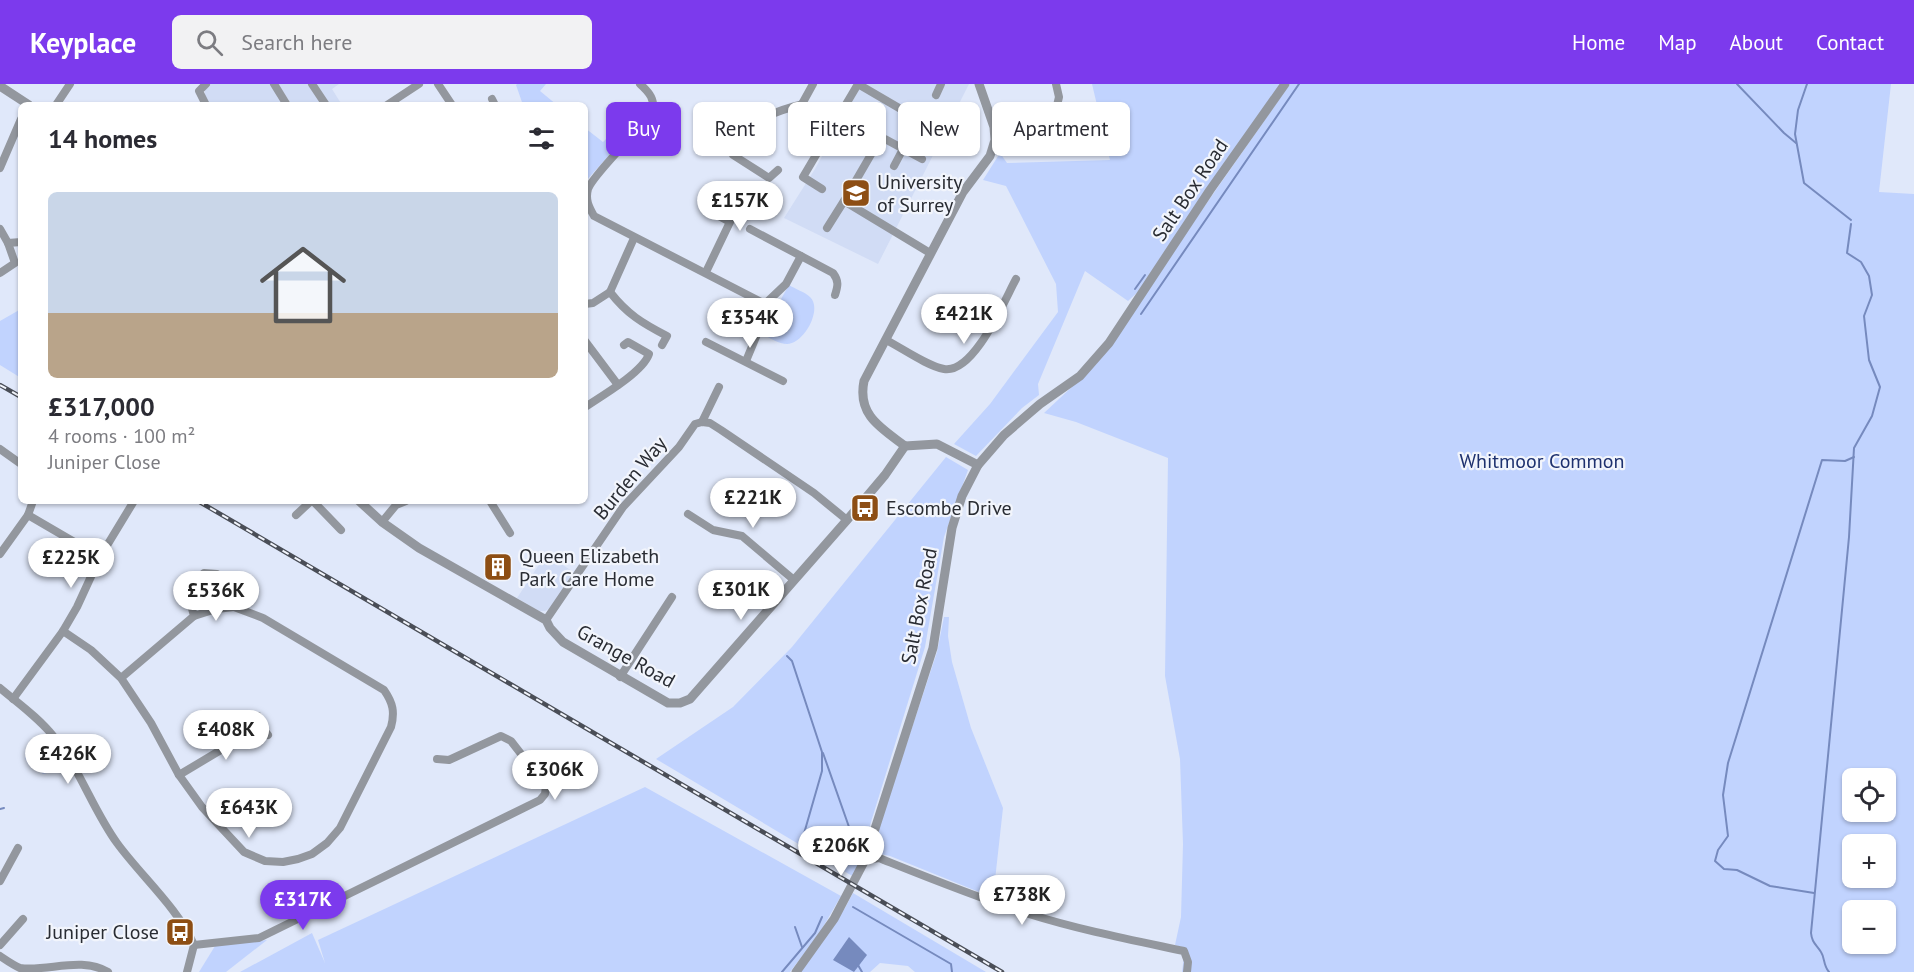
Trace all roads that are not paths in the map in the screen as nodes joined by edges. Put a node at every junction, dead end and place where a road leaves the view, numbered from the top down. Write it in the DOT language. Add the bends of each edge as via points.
graph roads {
  1 [pos="70,84"];
  2 [pos="206,84"];
  3 [pos="274,84"];
  4 [pos="312,84"];
  5 [pos="419,84"];
  6 [pos="438,84"];
  7 [pos="639,84"];
  8 [pos="813,84"];
  9 [pos="858,84"];
  10 [pos="941,84"];
  11 [pos="980,84"];
  12 [pos="1056,84"];
  13 [pos="1285,84"];
  14 [pos="0,86"];
  15 [pos="936,95"];
  16 [pos="24,102"];
  17 [pos="58,102"];
  18 [pos="204,102"];
  19 [pos="285,102"];
  20 [pos="324,102"];
  21 [pos="392,102"];
  22 [pos="450,102"];
  23 [pos="803,102"];
  24 [pos="847,102"];
  25 [pos="1058,102"];
  26 [pos="898,107"];
  27 [pos="788,108"];
  28 [pos="992,121"];
  29 [pos="18,126"];
  30 [pos="898,146"];
  31 [pos="992,150"];
  32 [pos="815,156"];
  33 [pos="899,156"];
  34 [pos="916,156"];
  35 [pos="922,159"];
  36 [pos="894,166"];
  37 [pos="0,168"];
  38 [pos="778,170"];
  39 [pos="822,189"];
  40 [pos="588,194"];
  41 [pos="844,201"];
  42 [pos="588,205"];
  43 [pos="706,209"];
  44 [pos="827,228"];
  45 [pos="0,229"];
  46 [pos="750,229"];
  47 [pos="634,238"];
  48 [pos="18,242"];
  49 [pos="8,243"];
  50 [pos="930,253"];
  51 [pos="801,256"];
  52 [pos="705,272"];
  53 [pos="0,273"];
  54 [pos="1016,279"];
  55 [pos="610,292"];
  56 [pos="835,295"];
  57 [pos="588,304"];
  58 [pos="765,304"];
  59 [pos="886,340"];
  60 [pos="706,342"];
  61 [pos="588,345"];
  62 [pos="624,345"];
  63 [pos="662,345"];
  64 [pos="746,361"];
  65 [pos="783,381"];
  66 [pos="618,385"];
  67 [pos="720,387"];
  68 [pos="588,405"];
  69 [pos="702,422"];
  70 [pos="905,446"];
  71 [pos="0,450"];
  72 [pos="18,462"];
  73 [pos="978,465"];
  74 [pos="32,504"];
  75 [pos="132,504"];
  76 [pos="309,504"];
  77 [pos="315,504"];
  78 [pos="362,504"];
  79 [pos="394,504"];
  80 [pos="492,504"];
  81 [pos="688,514"];
  82 [pos="28,515"];
  83 [pos="296,515"];
  84 [pos="847,520"];
  85 [pos="382,522"];
  86 [pos="341,530"];
  87 [pos="510,532"];
  88 [pos="0,554"];
  89 [pos="100,557"];
  90 [pos="794,580"];
  91 [pos="672,597"];
  92 [pos="234,606"];
  93 [pos="194,616"];
  94 [pos="546,620"];
  95 [pos="63,631"];
  96 [pos="620,676"];
  97 [pos="121,678"];
  98 [pos="0,688"];
  99 [pos="13,699"];
  100 [pos="258,716"];
  101 [pos="261,726"];
  102 [pos="267,735"];
  103 [pos="437,759"];
  104 [pos="179,775"];
  105 [pos="18,848"];
  106 [pos="865,860"];
  107 [pos="0,881"];
  108 [pos="23,919"];
  109 [pos="0,945"];
  110 [pos="194,945"];
  111 [pos="0,956"];
  112 [pos="22,970"];
  113 [pos="108,972"];
  114 [pos="188,972"];
  115 [pos="796,972"];
  116 [pos="1187,972"];
  1 -- 17 [label="street"];
  2 -- 18 [label="street" via="199,91"];
  3 -- 19 [label="street"];
  4 -- 20 [label="street"];
  5 -- 21 [label="street"];
  6 -- 22 [label="street"];
  7 -- 40 [label="street" via="654,102 653,114 592,180"];
  8 -- 23 [label="street"];
  9 -- 24 [label="street"];
  9 -- 26 [label="street"];
  10 -- 15 [label="street"];
  11 -- 28 [label="street"];
  12 -- 25 [label="street"];
  13 -- 73 [label="street, Salt Box Road" via="1091,366 1022,418"];
  14 -- 16 [label="street"];
  27 -- 38 [label="street" via="763,116 747,129 733,155 769,178"];
  29 -- 37 [label="street"];
  30 -- 41 [label="street" via="880,139"];
  31 -- 50 [label="street" via="963,192"];
  32 -- 39 [label="street" via="803,177"];
  33 -- 36 [label="street"];
  34 -- 35 [label="street"];
  41 -- 44 [label="street"];
  41 -- 50 [label="street"];
  42 -- 47 [label="street" via="594,216"];
  43 -- 52 [label="street" via="730,222"];
  45 -- 49 [label="street"];
  46 -- 51 [label="street"];
  47 -- 52 [label="street"];
  47 -- 55 [label="street"];
  48 -- 49 [label="street"];
  49 -- 53 [label="street" via="15,263"];
  50 -- 59 [label="street"];
  51 -- 56 [label="street" via="833,273 838,286"];
  51 -- 58 [label="street" via="786,284"];
  52 -- 58 [label="street"];
  54 -- 59 [label="street" via="982,342 958,366 937,367"];
  55 -- 57 [label="street"];
  55 -- 63 [label="street" via="624,310 667,336"];
  58 -- 64 [label="street"];
  59 -- 70 [label="street" via="864,381 862,403 878,424"];
  60 -- 64 [label="street"];
  61 -- 66 [label="street"];
  62 -- 66 [label="street" via="627,342 649,354"];
  64 -- 65 [label="street"];
  66 -- 68 [label="street"];
  67 -- 69 [label="street, Burden Way"];
  69 -- 84 [label="street" via="721,430"];
  69 -- 94 [label="street, Burden Way" via="695,424 623,507"];
  70 -- 73 [label="street" via="937,444"];
  70 -- 84 [label="street, Grange Road"];
  71 -- 72 [label="street"];
  73 -- 106 [label="street, Salt Box Road" via="952,528 933,648"];
  74 -- 82 [label="street"];
  75 -- 89 [label="street"];
  76 -- 83 [label="street"];
  77 -- 86 [label="street"];
  78 -- 85 [label="street, Grange Road"];
  79 -- 85 [label="street"];
  80 -- 87 [label="street"];
  81 -- 90 [label="street" via="713,530 742,537"];
  82 -- 88 [label="street"];
  82 -- 89 [label="street"];
  84 -- 90 [label="street, Grange Road"];
  85 -- 94 [label="street, Grange Road" via="426,552"];
  89 -- 95 [label="street"];
  90 -- 96 [label="street, Grange Road" via="690,699 668,703"];
  91 -- 96 [label="street"];
  92 -- 93 [label="street"];
  92 -- 93 [label="street" via="217,574 204,573 195,581 192,592"];
  92 -- 104 [label="street" via="263,618 384,690 394,714 391,727 340,828 327,843 298,859 266,861 244,852 202,807"];
  93 -- 97 [label="street"];
  94 -- 96 [label="street, Grange Road" via="563,642"];
  95 -- 97 [label="street"];
  95 -- 99 [label="street"];
  97 -- 104 [label="street"];
  98 -- 99 [label="street"];
  99 -- 110 [label="street" via="55,738 115,840"];
  100 -- 101 [label="street"];
  101 -- 102 [label="street"];
  101 -- 104 [label="street"];
  103 -- 110 [label="street" via="449,760 501,736 511,741 546,786 545,794 540,800 259,938"];
  105 -- 107 [label="street"];
  106 -- 115 [label="street, Salt Box Road" via="834,919"];
  106 -- 116 [label="street" via="879,858 1031,915 1184,951"];
  108 -- 109 [label="street"];
  110 -- 114 [label="street"];
  111 -- 112 [label="street"];
  112 -- 113 [label="street" via="80,966"];
}
